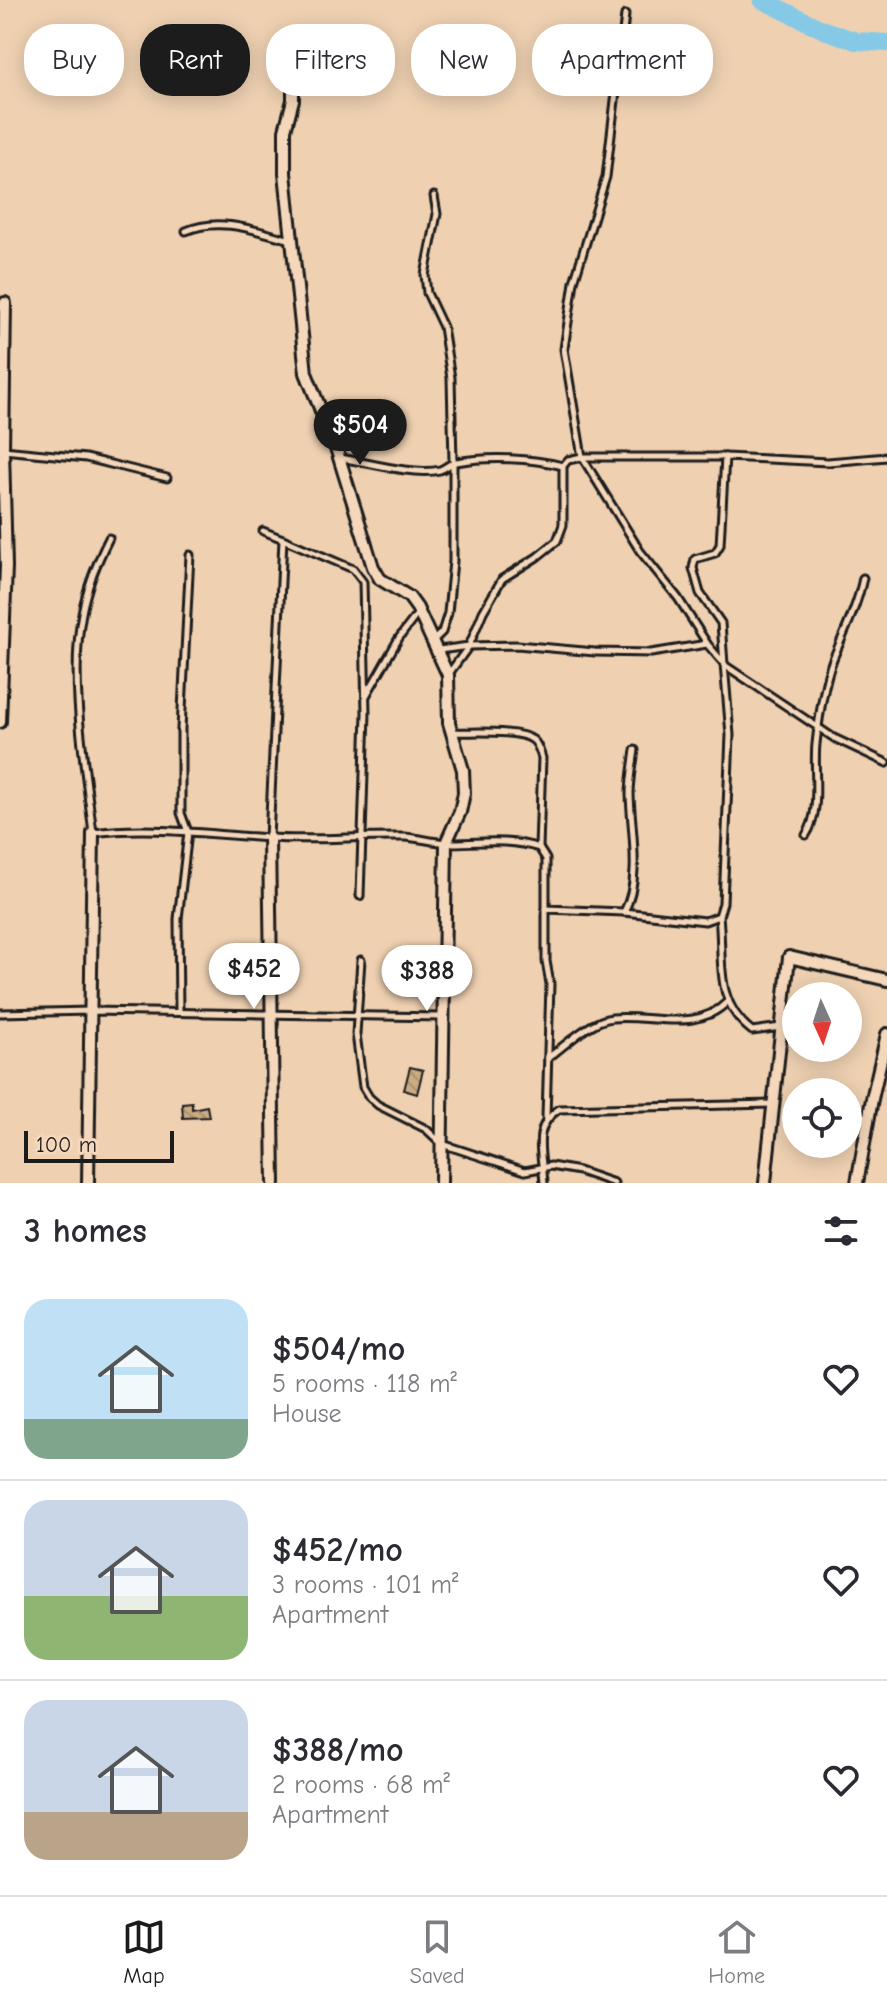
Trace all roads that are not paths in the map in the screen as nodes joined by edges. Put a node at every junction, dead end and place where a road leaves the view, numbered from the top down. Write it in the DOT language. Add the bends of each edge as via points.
graph roads {
  1 [pos="625,15"];
  2 [pos="293,96"];
  3 [pos="434,196"];
  4 [pos="186,231"];
  5 [pos="291,240"];
  6 [pos="0,292"];
  7 [pos="5,303"];
  8 [pos="2,410"];
  9 [pos="3,450"];
  10 [pos="582,457"];
  11 [pos="725,457"];
  12 [pos="887,457"];
  13 [pos="339,458"];
  14 [pos="453,462"];
  15 [pos="563,466"];
  16 [pos="167,478"];
  17 [pos="263,531"];
  18 [pos="109,538"];
  19 [pos="283,539"];
  20 [pos="190,555"];
  21 [pos="3,566"];
  22 [pos="373,567"];
  23 [pos="359,574"];
  24 [pos="863,578"];
  25 [pos="419,612"];
  26 [pos="707,644"];
  27 [pos="436,646"];
  28 [pos="469,646"];
  29 [pos="724,664"];
  30 [pos="448,675"];
  31 [pos="365,696"];
  32 [pos="0,722"];
  33 [pos="818,728"];
  34 [pos="451,732"];
  35 [pos="635,750"];
  36 [pos="887,763"];
  37 [pos="188,832"];
  38 [pos="93,833"];
  39 [pos="806,835"];
  40 [pos="269,838"];
  41 [pos="361,838"];
  42 [pos="446,843"];
  43 [pos="539,848"];
  44 [pos="360,896"];
  45 [pos="546,909"];
  46 [pos="624,912"];
  47 [pos="719,916"];
  48 [pos="361,960"];
  49 [pos="887,980"];
  50 [pos="727,1002"];
  51 [pos="91,1011"];
  52 [pos="179,1012"];
  53 [pos="0,1013"];
  54 [pos="271,1014"];
  55 [pos="357,1015"];
  56 [pos="443,1017"];
  57 [pos="781,1027"];
  58 [pos="887,1034"];
  59 [pos="548,1058"];
  60 [pos="774,1103"];
  61 [pos="546,1117"];
  62 [pos="442,1144"];
  63 [pos="543,1169"];
  64 [pos="88,1183"];
  65 [pos="274,1183"];
  66 [pos="441,1183"];
  67 [pos="544,1183"];
  68 [pos="614,1183"];
  69 [pos="765,1183"];
  70 [pos="857,1183"];
  1 -- 10 [label="lane" via="606,177 574,282 564,349"];
  2 -- 5 [label="street" via="284,149"];
  3 -- 14 [label="lane" via="437,214 425,275 443,327 451,378"];
  4 -- 5 [label="lane" via="218,224"];
  5 -- 13 [label="street" via="306,373"];
  6 -- 7 [label="lane"];
  7 -- 8 [label="street"];
  8 -- 9 [label="street"];
  9 -- 16 [label="lane" via="86,458"];
  9 -- 21 [label="street"];
  10 -- 11 [label="lane"];
  10 -- 15 [label="lane"];
  10 -- 26 [label="lane" via="640,551"];
  11 -- 12 [label="lane" via="828,462"];
  11 -- 29 [label="lane" via="720,545 715,553 695,559 693,568 700,593 721,623"];
  13 -- 14 [label="lane" via="412,470 440,470"];
  13 -- 22 [label="street"];
  14 -- 15 [label="lane" via="517,459"];
  14 -- 27 [label="lane" via="453,561 448,613"];
  15 -- 28 [label="lane" via="563,525 557,541 502,579"];
  17 -- 19 [label="lane"];
  18 -- 38 [label="lane" via="90,581 78,644"];
  19 -- 23 [label="lane"];
  19 -- 40 [label="lane"];
  20 -- 37 [label="lane" via="181,743 181,813"];
  21 -- 32 [label="street"];
  22 -- 23 [label="lane"];
  22 -- 25 [label="street"];
  23 -- 31 [label="lane"];
  24 -- 33 [label="lane" via="828,676"];
  25 -- 27 [label="street"];
  25 -- 31 [label="lane"];
  26 -- 28 [label="lane" via="626,654"];
  26 -- 29 [label="lane"];
  27 -- 28 [label="lane"];
  27 -- 30 [label="street"];
  28 -- 30 [label="lane"];
  29 -- 33 [label="lane"];
  29 -- 47 [label="lane" via="730,735"];
  30 -- 34 [label="street"];
  31 -- 41 [label="lane"];
  33 -- 36 [label="lane"];
  33 -- 39 [label="lane" via="814,814"];
  34 -- 42 [label="street" via="464,793"];
  34 -- 43 [label="lane" via="532,739 542,758"];
  35 -- 46 [label="lane" via="630,789 633,882"];
  37 -- 38 [label="lane"];
  37 -- 40 [label="lane"];
  37 -- 52 [label="lane" via="178,919"];
  38 -- 51 [label="street"];
  40 -- 41 [label="lane"];
  40 -- 54 [label="street"];
  41 -- 42 [label="lane"];
  41 -- 44 [label="lane"];
  42 -- 43 [label="lane" via="505,842"];
  42 -- 56 [label="street"];
  43 -- 45 [label="lane" via="546,859"];
  45 -- 46 [label="lane"];
  45 -- 59 [label="lane"];
  46 -- 47 [label="lane" via="705,921"];
  47 -- 50 [label="lane"];
  48 -- 55 [label="lane"];
  49 -- 57 [label="street" via="789,957"];
  50 -- 57 [label="lane" via="752,1031"];
  50 -- 59 [label="lane" via="718,1012 700,1018 610,1018"];
  51 -- 52 [label="lane"];
  51 -- 53 [label="lane"];
  51 -- 64 [label="street"];
  52 -- 54 [label="lane"];
  54 -- 55 [label="lane"];
  54 -- 65 [label="street"];
  55 -- 56 [label="lane"];
  55 -- 62 [label="lane" via="363,1087 369,1097"];
  56 -- 62 [label="street"];
  57 -- 60 [label="street"];
  58 -- 70 [label="street"];
  59 -- 61 [label="lane"];
  60 -- 61 [label="lane" via="559,1109"];
  60 -- 69 [label="street"];
  61 -- 63 [label="lane" via="541,1128"];
  62 -- 63 [label="lane" via="525,1171"];
  62 -- 66 [label="street"];
  63 -- 67 [label="lane"];
  63 -- 68 [label="lane" via="579,1171"];
}
